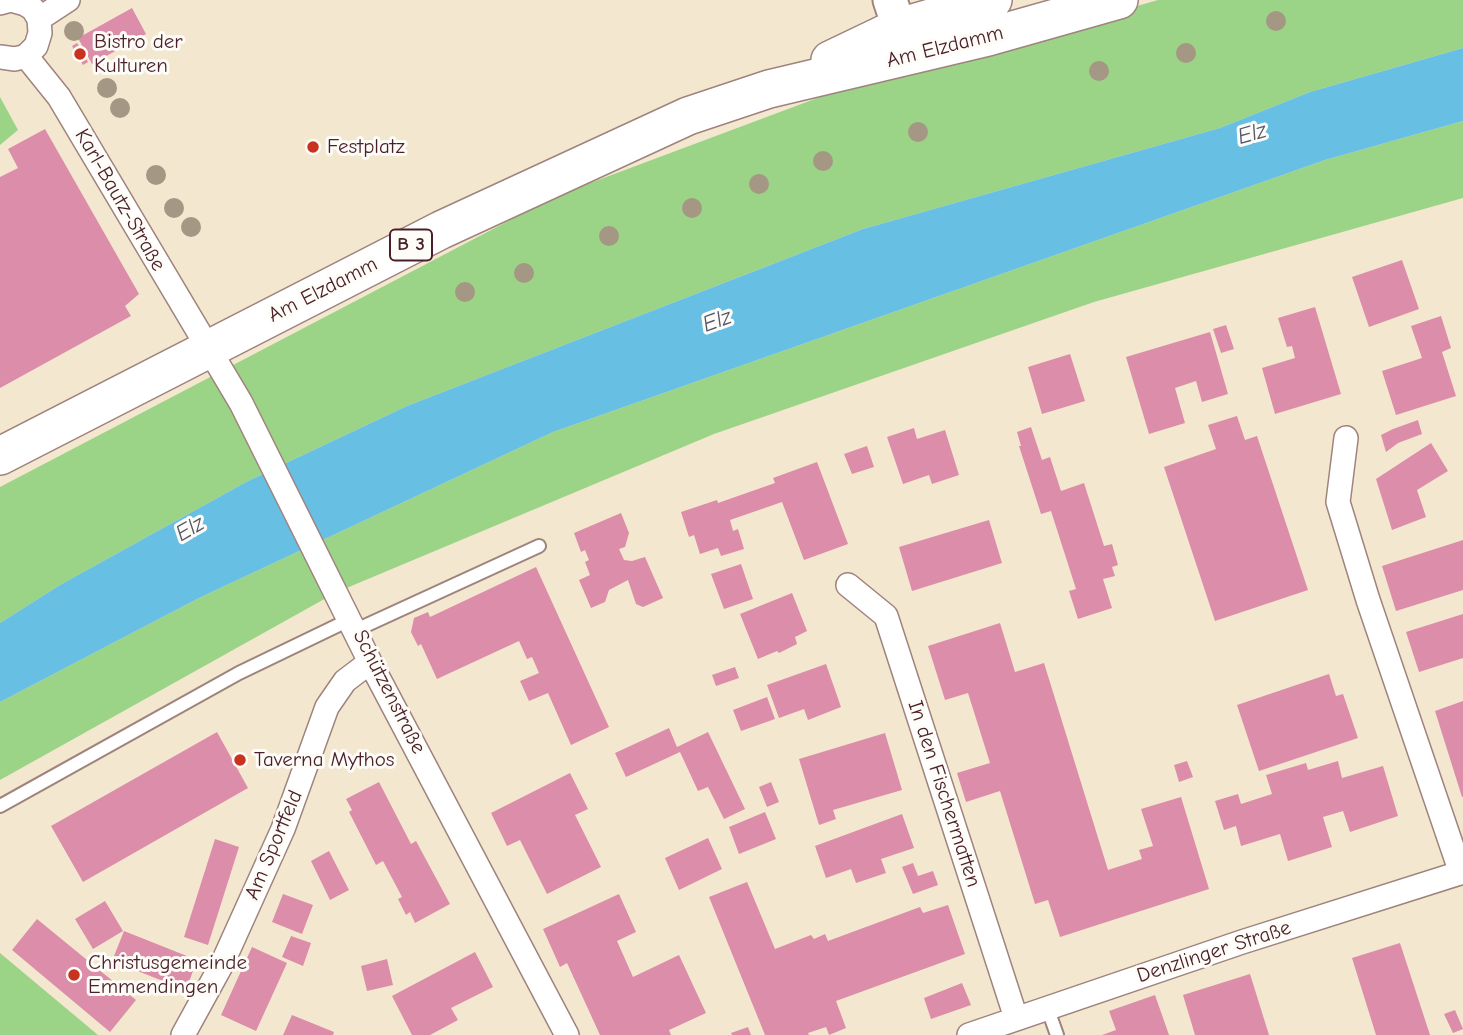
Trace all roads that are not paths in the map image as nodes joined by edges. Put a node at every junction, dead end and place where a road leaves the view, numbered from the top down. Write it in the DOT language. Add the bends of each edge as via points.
graph roads {
  1 [pos="18,0"];
  2 [pos="68,0"];
  3 [pos="993,0"];
  4 [pos="1119,0"];
  5 [pos="0,3"];
  6 [pos="39,19"];
  7 [pos="917,22"];
  8 [pos="26,55"];
  9 [pos="0,57"];
  10 [pos="769,89"];
  11 [pos="209,349"];
  12 [pos="1346,438"];
  13 [pos="0,456"];
  14 [pos="540,546"];
  15 [pos="848,585"];
  16 [pos="354,625"];
  17 [pos="370,662"];
  18 [pos="0,806"];
  19 [pos="1462,873"];
  20 [pos="1047,1007"];
  21 [pos="1016,1018"];
  22 [pos="183,1035"];
  23 [pos="567,1035"];
  24 [pos="968,1035"];
  25 [pos="1057,1035"];
  1 -- 5 [label="street"];
  1 -- 6 [label="street"];
  2 -- 6 [label="street"];
  3 -- 7 [label="main road, Am Elzdamm / B 3"];
  4 -- 7 [label="main road, Am Elzdamm / B 3"];
  6 -- 8 [label="street" via="36,46"];
  7 -- 10 [label="main road, Am Elzdamm / B 3"];
  7 -- 10 [label="main road, Am Elzdamm / B 3" via="874,65"];
  8 -- 9 [label="street"];
  8 -- 11 [label="street, Karl-Bautz-Straße" via="59,97"];
  10 -- 11 [label="main road, Am Elzdamm / B 3" via="616,147"];
  11 -- 13 [label="main road, Am Elzdamm / B 3"];
  11 -- 16 [label="street, Schützenstraße" via="242,403"];
  12 -- 19 [label="street, Denzlinger Straße" via="1338,502"];
  14 -- 16 [label="lane"];
  15 -- 21 [label="street, In den Fischermatten" via="886,616"];
  16 -- 17 [label="street, Schützenstraße"];
  16 -- 18 [label="lane" via="239,673"];
  17 -- 22 [label="street, Am Sportfeld" via="345,681 327,707 283,829 222,964"];
  17 -- 23 [label="street, Schützenstraße"];
  19 -- 20 [label="street, Denzlinger Straße"];
  20 -- 21 [label="street, Denzlinger Straße"];
  20 -- 25 [label="lane"];
  21 -- 24 [label="street, Denzlinger Straße"];
}
